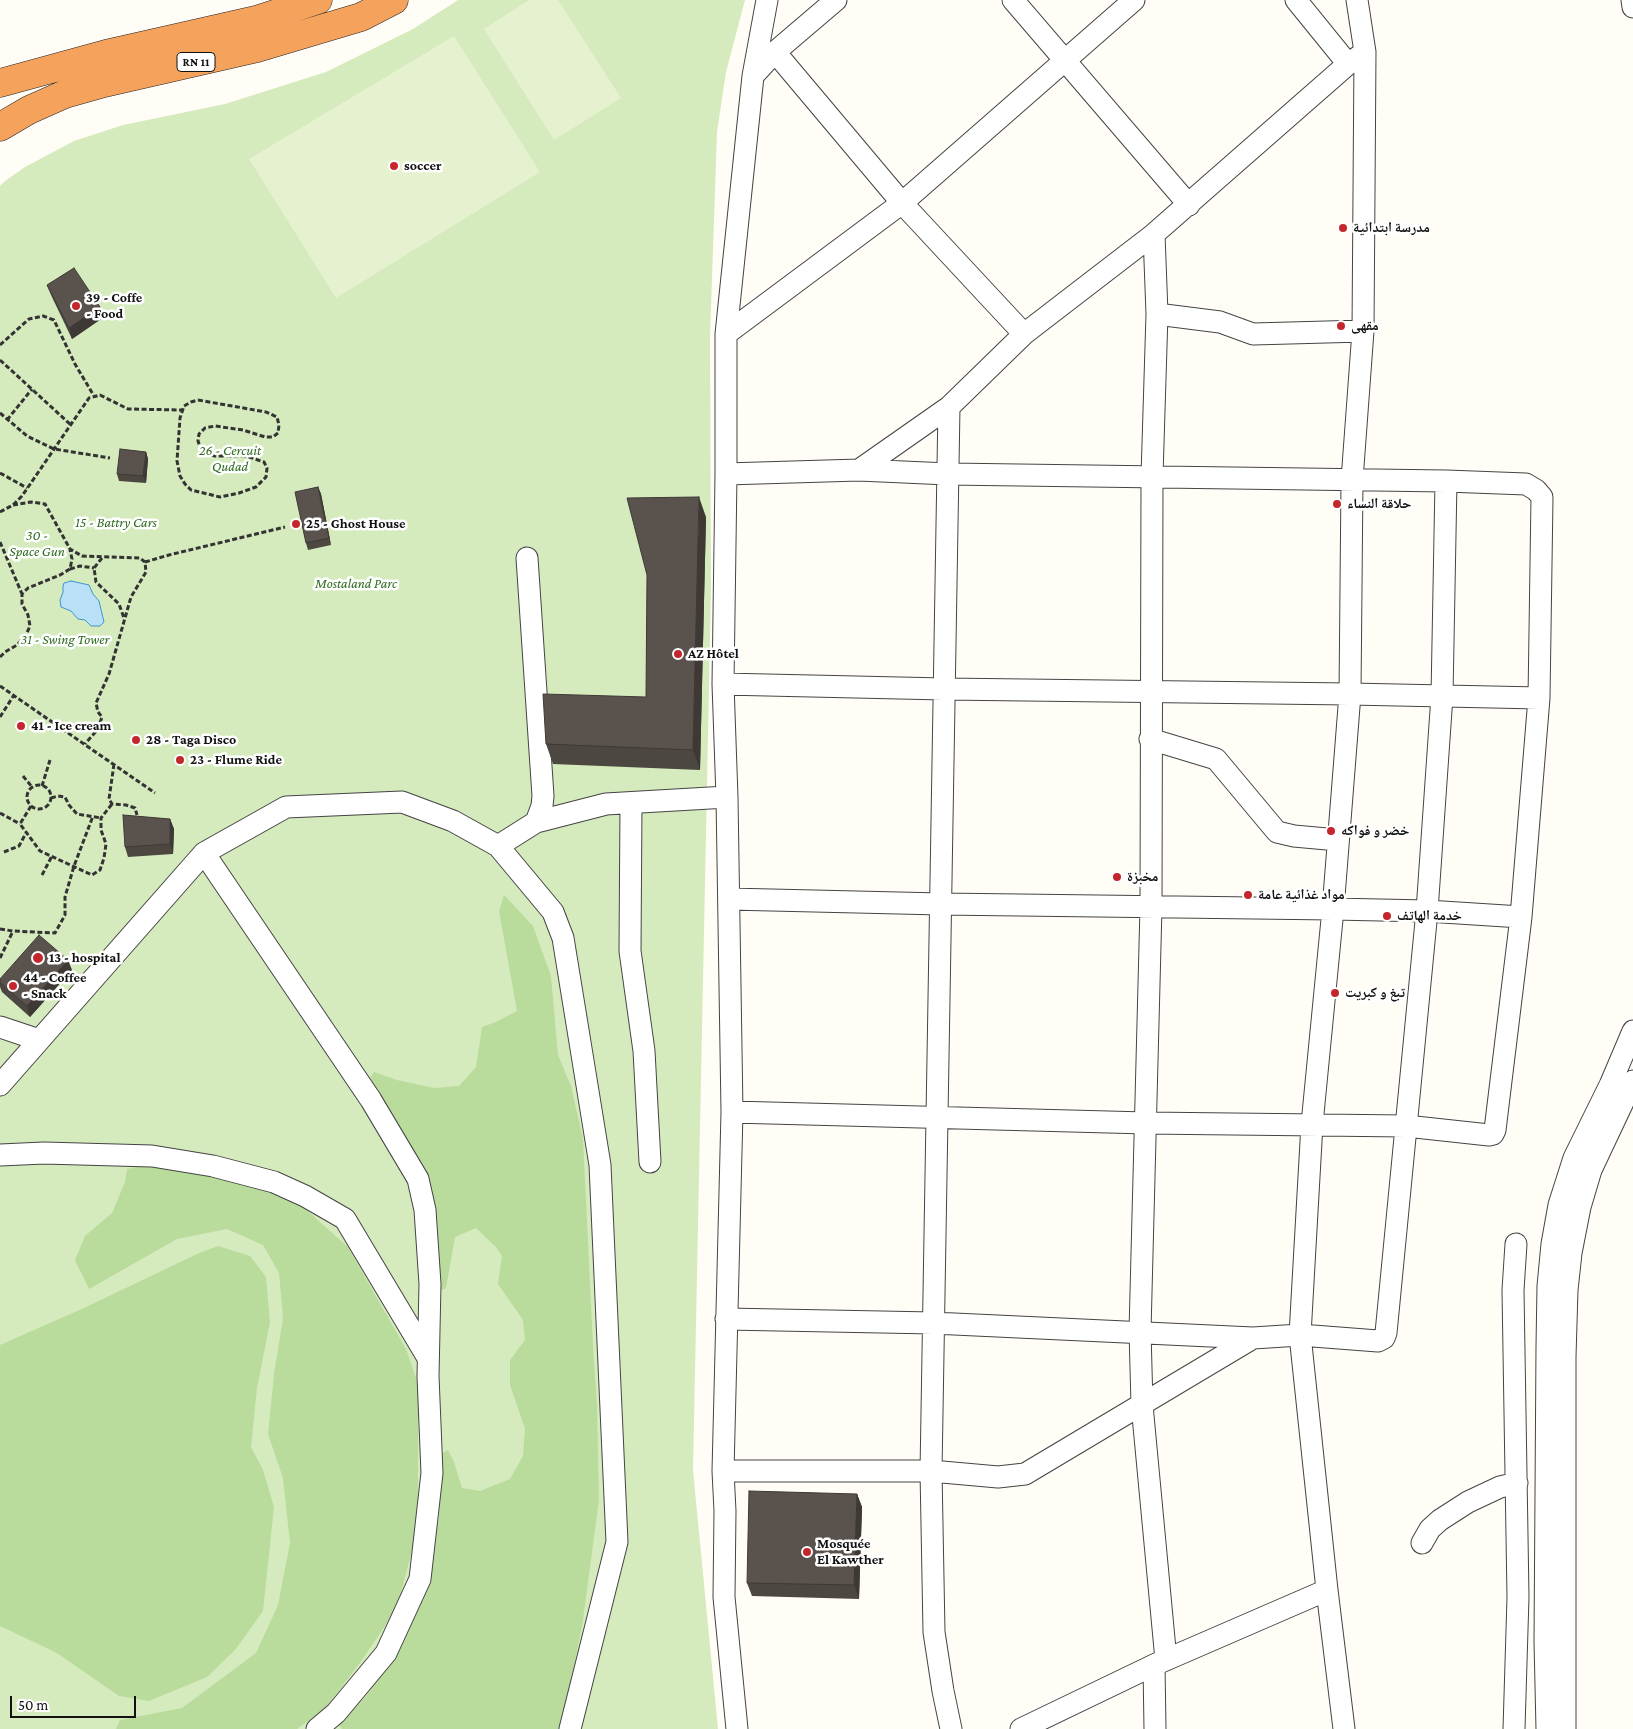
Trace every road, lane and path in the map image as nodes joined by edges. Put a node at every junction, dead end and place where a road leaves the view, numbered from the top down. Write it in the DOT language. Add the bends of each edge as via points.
graph roads {
  1 [pos="318,0"];
  2 [pos="394,0"];
  3 [pos="767,0"];
  4 [pos="836,0"];
  5 [pos="1013,0"];
  6 [pos="1134,0"];
  7 [pos="1296,0"];
  8 [pos="1357,0"];
  9 [pos="1632,0"];
  10 [pos="1633,7"];
  11 [pos="775,52"];
  12 [pos="1356,58"];
  13 [pos="1064,62"];
  14 [pos="753,76"];
  15 [pos="0,83"];
  16 [pos="0,127"];
  17 [pos="902,203"];
  18 [pos="1189,205"];
  19 [pos="1154,234"];
  20 [pos="1157,314"];
  21 [pos="1363,331"];
  22 [pos="726,334"];
  23 [pos="1024,334"];
  24 [pos="0,345"];
  25 [pos="0,360"];
  26 [pos="32,389"];
  27 [pos="94,396"];
  28 [pos="949,407"];
  29 [pos="182,410"];
  30 [pos="0,413"];
  31 [pos="7,420"];
  32 [pos="71,425"];
  33 [pos="54,450"];
  34 [pos="110,458"];
  35 [pos="859,470"];
  36 [pos="0,473"];
  37 [pos="726,474"];
  38 [pos="948,474"];
  39 [pos="1152,476"];
  40 [pos="1352,480"];
  41 [pos="1446,481"];
  42 [pos="27,488"];
  43 [pos="12,505"];
  44 [pos="0,512"];
  45 [pos="285,528"];
  46 [pos="0,542"];
  47 [pos="70,549"];
  48 [pos="103,558"];
  49 [pos="527,558"];
  50 [pos="145,562"];
  51 [pos="94,568"];
  52 [pos="70,569"];
  53 [pos="22,594"];
  54 [pos="125,620"];
  55 [pos="0,657"];
  56 [pos="723,684"];
  57 [pos="0,686"];
  58 [pos="944,689"];
  59 [pos="1150,692"];
  60 [pos="1350,694"];
  61 [pos="14,695"];
  62 [pos="1442,696"];
  63 [pos="1539,698"];
  64 [pos="0,718"];
  65 [pos="1150,739"];
  66 [pos="85,744"];
  67 [pos="50,760"];
  68 [pos="114,764"];
  69 [pos="23,776"];
  70 [pos="42,786"];
  71 [pos="32,787"];
  72 [pos="155,792"];
  73 [pos="727,797"];
  74 [pos="51,798"];
  75 [pos="631,803"];
  76 [pos="112,804"];
  77 [pos="31,806"];
  78 [pos="0,813"];
  79 [pos="137,815"];
  80 [pos="93,816"];
  81 [pos="101,818"];
  82 [pos="536,822"];
  83 [pos="20,824"];
  84 [pos="26,834"];
  85 [pos="1338,840"];
  86 [pos="498,846"];
  87 [pos="4,852"];
  88 [pos="204,853"];
  89 [pos="52,856"];
  90 [pos="74,866"];
  91 [pos="42,875"];
  92 [pos="729,899"];
  93 [pos="940,904"];
  94 [pos="1151,907"];
  95 [pos="1333,908"];
  96 [pos="1427,911"];
  97 [pos="1521,917"];
  98 [pos="0,928"];
  99 [pos="13,931"];
  100 [pos="0,958"];
  101 [pos="0,1028"];
  102 [pos="1633,1031"];
  103 [pos="39,1040"];
  104 [pos="1633,1081"];
  105 [pos="0,1085"];
  106 [pos="732,1112"];
  107 [pos="937,1118"];
  108 [pos="1146,1123"];
  109 [pos="1312,1124"];
  110 [pos="1406,1126"];
  111 [pos="0,1155"];
  112 [pos="650,1162"];
  113 [pos="1516,1244"];
  114 [pos="726,1319"];
  115 [pos="933,1323"];
  116 [pos="1140,1332"];
  117 [pos="1300,1335"];
  118 [pos="1252,1338"];
  119 [pos="428,1358"];
  120 [pos="1142,1405"];
  121 [pos="723,1471"];
  122 [pos="931,1472"];
  123 [pos="1517,1483"];
  124 [pos="1422,1543"];
  125 [pos="1327,1590"];
  126 [pos="1160,1663"];
  127 [pos="317,1729"];
  128 [pos="570,1729"];
  129 [pos="737,1729"];
  130 [pos="951,1729"];
  131 [pos="1021,1729"];
  132 [pos="1155,1729"];
  133 [pos="1344,1729"];
  134 [pos="1514,1729"];
  135 [pos="1547,1729"];
  136 [pos="1565,1729"];
  1 -- 15 [label="highway, RN 11" via="256,20 106,54"];
  2 -- 16 [label="highway, RN 11" via="361,17 257,48 65,94"];
  3 -- 14 [label="street"];
  4 -- 11 [label="street"];
  5 -- 13 [label="street"];
  6 -- 13 [label="street"];
  7 -- 12 [label="street"];
  8 -- 12 [label="street"];
  9 -- 10 [label="street"];
  11 -- 14 [label="street"];
  11 -- 17 [label="street"];
  12 -- 18 [label="street"];
  12 -- 21 [label="street"];
  13 -- 17 [label="street"];
  13 -- 18 [label="street"];
  14 -- 22 [label="street"];
  17 -- 22 [label="street"];
  17 -- 23 [label="street"];
  18 -- 19 [label="street"];
  19 -- 20 [label="street"];
  19 -- 23 [label="street"];
  20 -- 21 [label="street" via="1220,322 1253,334"];
  20 -- 39 [label="street"];
  21 -- 40 [label="street"];
  22 -- 37 [label="street"];
  23 -- 28 [label="street"];
  24 -- 27 [label="path" via="29,319 43,316 54,320"];
  25 -- 26 [label="path"];
  26 -- 31 [label="path"];
  26 -- 32 [label="path"];
  27 -- 29 [label="path" via="105,397 128,409"];
  27 -- 32 [label="path" via="89,398"];
  28 -- 35 [label="street"];
  28 -- 38 [label="street"];
  29 -- 29 [label="path" via="177,461 180,476 191,490 220,497 239,494 256,487 266,477 267,468 260,460 246,456 214,456 201,450 199,434 205,428 215,426 273,437 278,433 277,417 266,412 198,400"];
  30 -- 31 [label="path"];
  31 -- 33 [label="path" via="27,436"];
  32 -- 33 [label="path"];
  33 -- 34 [label="path"];
  33 -- 42 [label="path"];
  35 -- 37 [label="street"];
  35 -- 38 [label="street"];
  36 -- 42 [label="path"];
  37 -- 56 [label="street"];
  38 -- 39 [label="street"];
  38 -- 58 [label="street"];
  39 -- 40 [label="street"];
  39 -- 59 [label="street"];
  40 -- 41 [label="street"];
  40 -- 60 [label="street"];
  41 -- 62 [label="street"];
  41 -- 63 [label="street" via="1526,484 1542,497"];
  42 -- 43 [label="path"];
  43 -- 44 [label="path"];
  43 -- 47 [label="path" via="45,504"];
  45 -- 50 [label="path"];
  46 -- 53 [label="path"];
  47 -- 48 [label="path" via="82,556"];
  47 -- 52 [label="path"];
  48 -- 50 [label="path" via="140,558"];
  48 -- 51 [label="path"];
  49 -- 82 [label="street" via="544,796"];
  50 -- 54 [label="path" via="146,572 131,597"];
  51 -- 52 [label="path" via="80,566"];
  51 -- 54 [label="path" via="96,582 119,604"];
  52 -- 53 [label="path" via="28,588"];
  53 -- 55 [label="path" via="30,626 17,646"];
  54 -- 66 [label="path" via="109,674 96,703 102,717 98,729"];
  56 -- 58 [label="street"];
  56 -- 73 [label="street"];
  57 -- 61 [label="path"];
  58 -- 59 [label="street"];
  58 -- 93 [label="street"];
  59 -- 60 [label="street"];
  59 -- 65 [label="street"];
  60 -- 62 [label="street"];
  60 -- 85 [label="street"];
  61 -- 64 [label="path"];
  61 -- 66 [label="path"];
  62 -- 63 [label="street"];
  62 -- 96 [label="street"];
  63 -- 97 [label="street"];
  65 -- 85 [label="street" via="1216,759 1277,832"];
  65 -- 94 [label="street"];
  66 -- 68 [label="path"];
  67 -- 70 [label="path"];
  68 -- 72 [label="path"];
  68 -- 76 [label="path" via="109,799"];
  69 -- 71 [label="path"];
  70 -- 71 [label="path"];
  70 -- 74 [label="path" via="50,792"];
  71 -- 77 [label="path" via="27,797"];
  73 -- 75 [label="street"];
  73 -- 92 [label="street"];
  74 -- 77 [label="path" via="46,807 36,809"];
  74 -- 80 [label="path" via="65,798 78,814"];
  75 -- 82 [label="street" via="606,804"];
  75 -- 112 [label="street" via="630,951 644,1051"];
  76 -- 79 [label="path" via="135,808"];
  76 -- 81 [label="path"];
  77 -- 83 [label="path"];
  78 -- 83 [label="path"];
  80 -- 81 [label="path"];
  80 -- 90 [label="path"];
  81 -- 90 [label="path" via="106,844 100,870 92,875"];
  82 -- 86 [label="street"];
  83 -- 84 [label="path"];
  84 -- 87 [label="path" via="19,846"];
  84 -- 89 [label="path" via="40,851"];
  85 -- 95 [label="street"];
  86 -- 88 [label="street" via="453,821 402,802 286,807"];
  86 -- 128 [label="street" via="553,912 563,938 600,1165 617,1542"];
  88 -- 103 [label="street"];
  88 -- 119 [label="street" via="371,1100 418,1179 425,1210 430,1284"];
  89 -- 90 [label="path"];
  89 -- 91 [label="path"];
  90 -- 99 [label="path" via="65,897 65,915 55,932"];
  92 -- 93 [label="street"];
  92 -- 106 [label="street"];
  93 -- 94 [label="street"];
  93 -- 107 [label="street"];
  94 -- 95 [label="street"];
  94 -- 108 [label="street"];
  95 -- 96 [label="street"];
  95 -- 109 [label="street"];
  96 -- 97 [label="street"];
  96 -- 110 [label="street"];
  97 -- 110 [label="street" via="1495,1130 1489,1135"];
  98 -- 99 [label="path"];
  99 -- 100 [label="path"];
  101 -- 103 [label="street"];
  102 -- 135 [label="street" via="1574,1158 1559,1205 1552,1244 1547,1346"];
  103 -- 105 [label="street"];
  104 -- 136 [label="street" via="1591,1170 1580,1207 1568,1280 1564,1450"];
  106 -- 107 [label="street"];
  106 -- 114 [label="street"];
  107 -- 108 [label="street"];
  107 -- 115 [label="street"];
  108 -- 109 [label="street"];
  108 -- 116 [label="street"];
  109 -- 110 [label="street"];
  109 -- 117 [label="street"];
  110 -- 117 [label="street" via="1384,1338 1378,1341"];
  111 -- 119 [label="street" via="152,1156 213,1166 274,1182 305,1196 346,1219"];
  113 -- 123 [label="street" via="1513,1379"];
  114 -- 115 [label="street"];
  114 -- 121 [label="street"];
  115 -- 116 [label="street"];
  115 -- 122 [label="street"];
  116 -- 118 [label="street"];
  116 -- 120 [label="street"];
  117 -- 118 [label="street"];
  117 -- 125 [label="street"];
  118 -- 120 [label="street"];
  119 -- 127 [label="street" via="432,1473 420,1579 386,1654 336,1713"];
  120 -- 122 [label="street" via="1025,1474 998,1477"];
  120 -- 126 [label="street"];
  121 -- 122 [label="street"];
  121 -- 129 [label="street" via="724,1597"];
  122 -- 130 [label="street" via="934,1632"];
  123 -- 124 [label="street" via="1468,1502 1440,1520"];
  123 -- 134 [label="street"];
  125 -- 126 [label="street"];
  125 -- 133 [label="street"];
  126 -- 131 [label="street"];
  126 -- 132 [label="street"];
}
